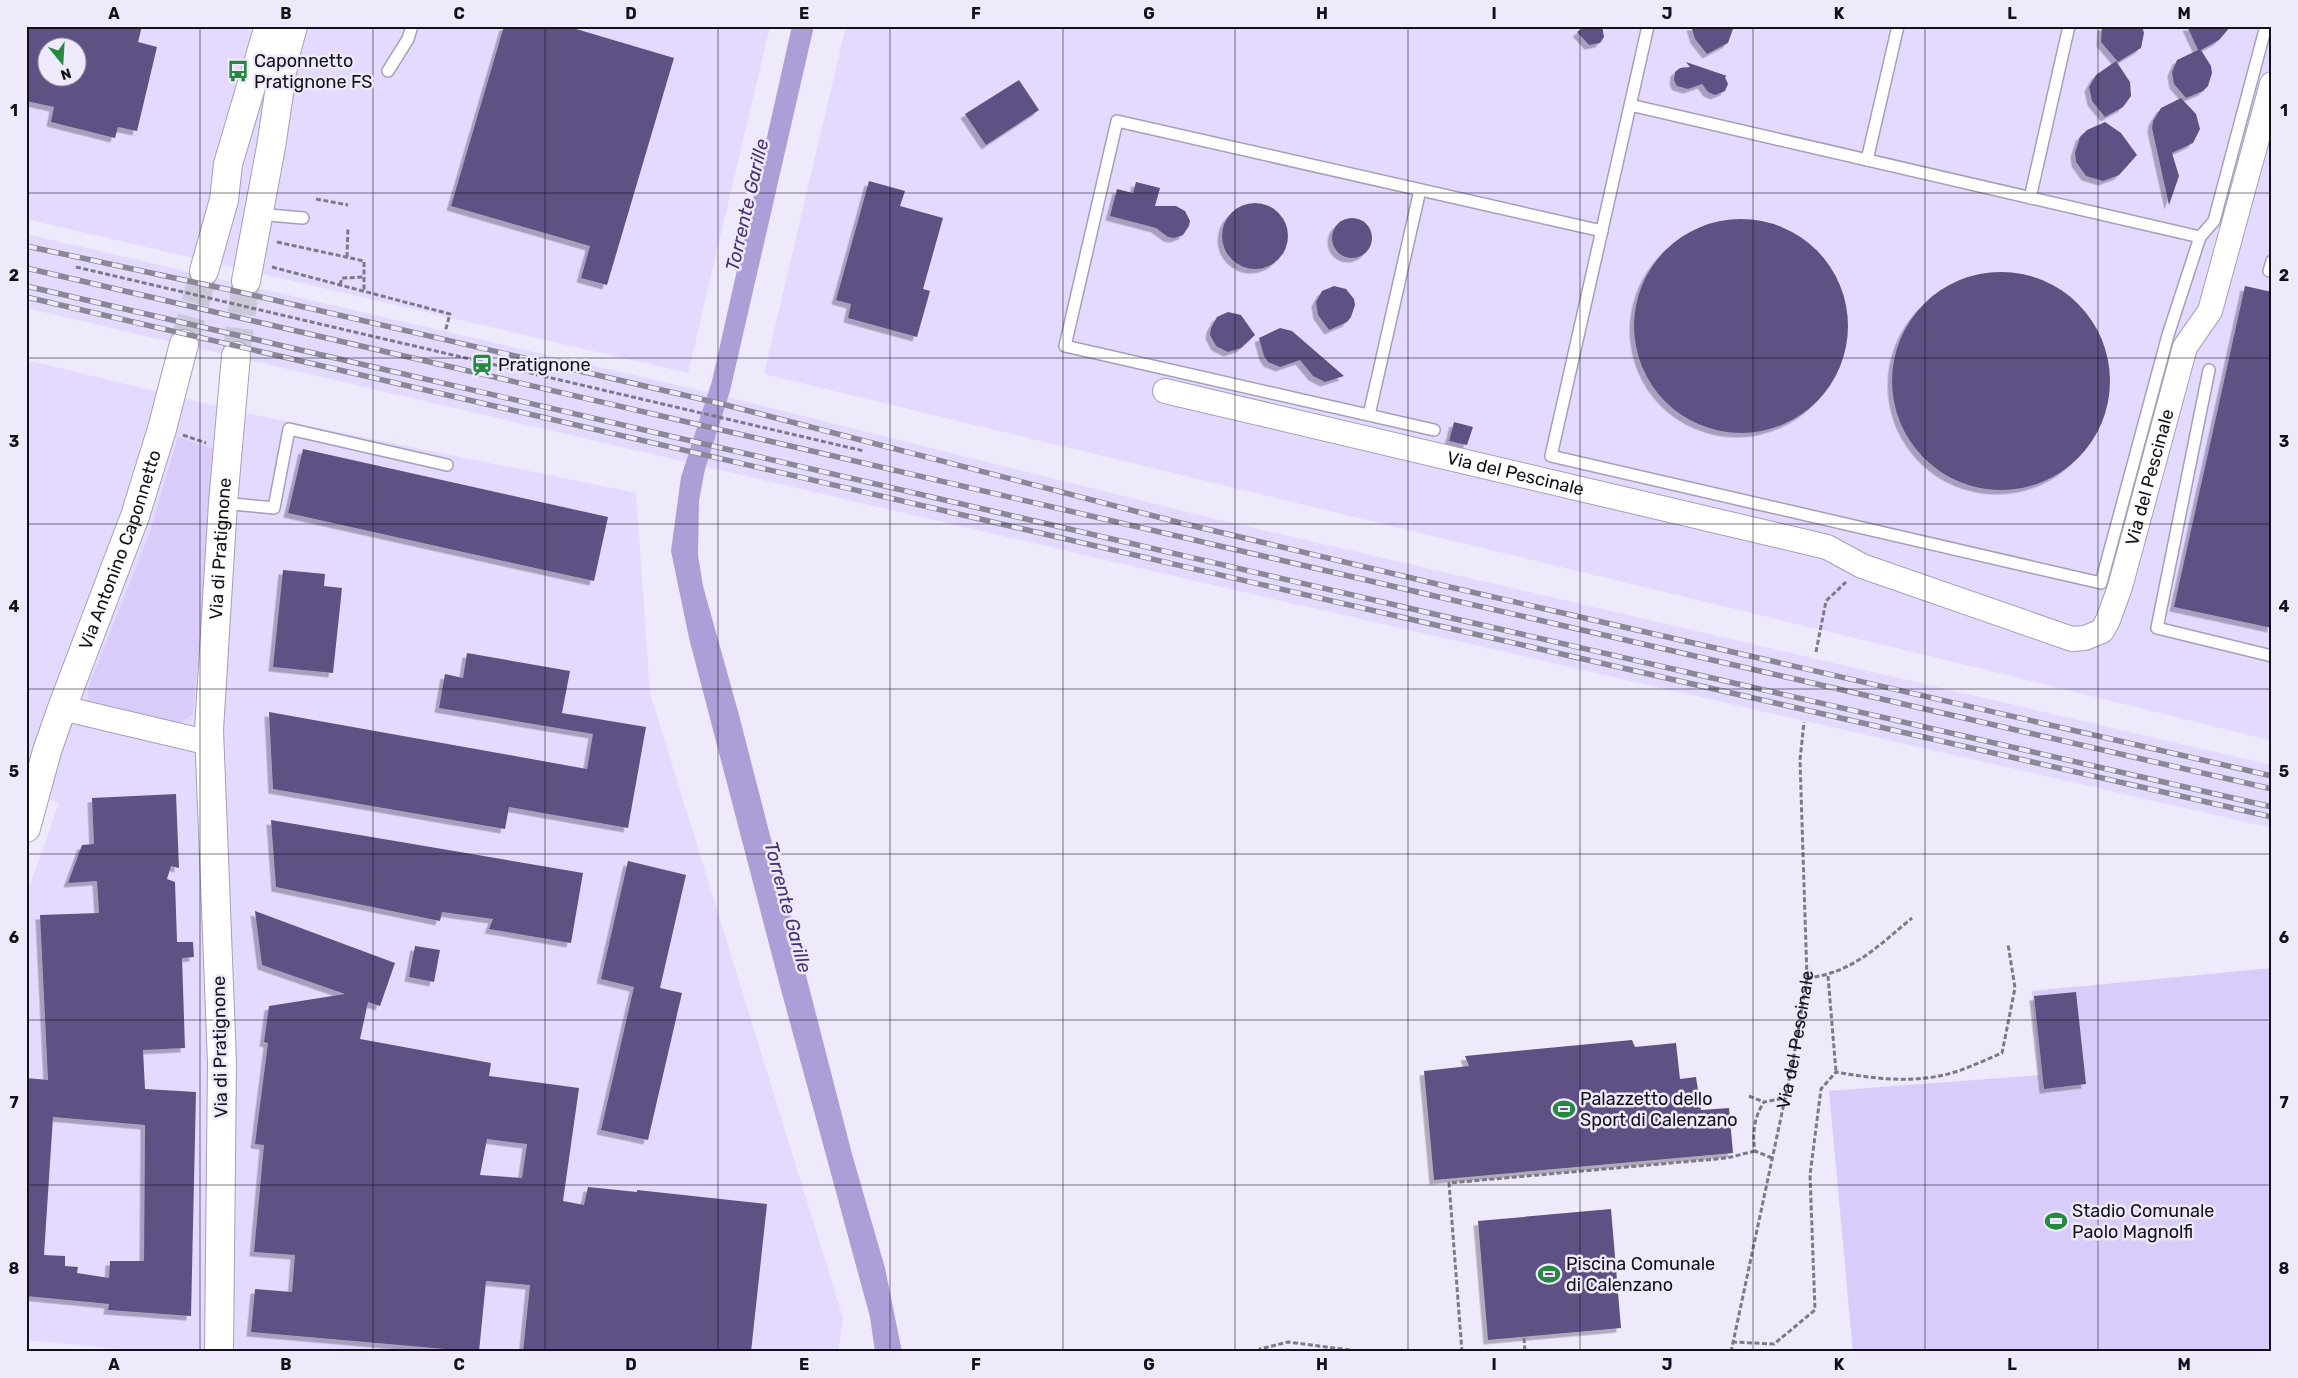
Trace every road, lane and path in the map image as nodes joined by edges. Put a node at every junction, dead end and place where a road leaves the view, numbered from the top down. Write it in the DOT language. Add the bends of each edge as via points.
graph roads {
  1 [pos="269,26"];
  2 [pos="293,26"];
  3 [pos="412,26"];
  4 [pos="1648,26"];
  5 [pos="1898,26"];
  6 [pos="2069,26"];
  7 [pos="2266,26"];
  8 [pos="284,60"];
  9 [pos="388,71"];
  10 [pos="2272,84"];
  11 [pos="1630,105"];
  12 [pos="1867,160"];
  13 [pos="1420,190"];
  14 [pos="2030,198"];
  15 [pos="316,199"];
  16 [pos="224,200"];
  17 [pos="348,205"];
  18 [pos="257,214"];
  19 [pos="303,218"];
  20 [pos="348,227"];
  21 [pos="1602,231"];
  22 [pos="2200,238"];
  23 [pos="269,241"];
  24 [pos="347,257"];
  25 [pos="2272,261"];
  26 [pos="76,267"];
  27 [pos="204,271"];
  28 [pos="2272,271"];
  29 [pos="255,273"];
  30 [pos="364,277"];
  31 [pos="340,285"];
  32 [pos="364,291"];
  33 [pos="445,332"];
  34 [pos="184,344"];
  35 [pos="406,344"];
  36 [pos="428,349"];
  37 [pos="451,354"];
  38 [pos="236,356"];
  39 [pos="473,360"];
  40 [pos="2209,370"];
  41 [pos="1165,391"];
  42 [pos="1369,415"];
  43 [pos="1434,430"];
  44 [pos="178,434"];
  45 [pos="211,445"];
  46 [pos="864,451"];
  47 [pos="447,465"];
  48 [pos="223,503"];
  49 [pos="1862,566"];
  50 [pos="1816,652"];
  51 [pos="2272,656"];
  52 [pos="62,708"];
  53 [pos="1804,722"];
  54 [pos="210,743"];
  55 [pos="47,751"];
  56 [pos="26,785"];
  57 [pos="26,828"];
  58 [pos="1912,918"];
  59 [pos="2008,944"];
  60 [pos="1828,976"];
  61 [pos="1807,978"];
  62 [pos="1836,1072"];
  63 [pos="1749,1096"];
  64 [pos="1785,1098"];
  65 [pos="1764,1102"];
  66 [pos="1755,1151"];
  67 [pos="1772,1158"];
  68 [pos="1524,1338"];
  69 [pos="1732,1342"];
  70 [pos="219,1352"];
  71 [pos="1258,1352"];
  72 [pos="1365,1352"];
  73 [pos="1462,1352"];
  74 [pos="1525,1352"];
  75 [pos="1731,1352"];
  1 -- 16 [label="street" via="228,164"];
  2 -- 8 [label="street"];
  3 -- 9 [label="lane" via="408,39"];
  4 -- 11 [label="lane"];
  5 -- 12 [label="lane"];
  6 -- 14 [label="lane"];
  7 -- 22 [label="lane" via="2214,221"];
  8 -- 16 [label="street" via="243,165"];
  8 -- 18 [label="street"];
  10 -- 49 [label="street, Via del Pescinale" via="2210,311 2185,347 2120,587 2102,631 2086,638 2072,639"];
  11 -- 12 [label="lane"];
  11 -- 21 [label="lane"];
  12 -- 14 [label="lane"];
  13 -- 21 [label="lane"];
  13 -- 42 [label="lane"];
  13 -- 42 [label="lane" via="1117,121 1080,280 1066,346"];
  14 -- 22 [label="lane"];
  15 -- 17 [label="path"];
  16 -- 27 [label="street"];
  18 -- 19 [label="lane"];
  18 -- 29 [label="street"];
  20 -- 24 [label="path"];
  21 -- 22 [label="lane" via="1551,456 2101,583 2168,334"];
  23 -- 24 [label="path"];
  24 -- 30 [label="path" via="364,261"];
  25 -- 28 [label="lane" via="2269,271"];
  26 -- 35 [label="path"];
  29 -- 31 [label="path"];
  30 -- 31 [label="path" via="342,278"];
  30 -- 32 [label="path"];
  31 -- 32 [label="path"];
  32 -- 33 [label="path" via="450,314"];
  34 -- 52 [label="street, Via Antonino Caponnetto" via="135,516"];
  35 -- 36 [label="path"];
  35 -- 39 [label="path"];
  37 -- 39 [label="path"];
  38 -- 48 [label="street, Via di Pratignone"];
  39 -- 46 [label="path"];
  40 -- 51 [label="lane" via="2157,628"];
  41 -- 49 [label="street, Via del Pescinale" via="1827,548"];
  42 -- 43 [label="lane"];
  44 -- 45 [label="path"];
  47 -- 48 [label="lane" via="288,429 274,508"];
  48 -- 54 [label="street, Via di Pratignone"];
  49 -- 50 [label="path" via="1826,601"];
  52 -- 54 [label="street"];
  52 -- 55 [label="street, Via Antonino Caponnetto"];
  53 -- 61 [label="path, Via del Pescinale" via="1800,760"];
  54 -- 70 [label="street, Via di Pratignone" via="222,1062"];
  55 -- 56 [label="street, Via Antonino Caponnetto"];
  55 -- 57 [label="street, Via Antonino Caponnetto"];
  58 -- 60 [label="path" via="1859,962"];
  59 -- 62 [label="path" via="2015,988 2002,1053 1954,1072 1917,1079 1877,1079"];
  60 -- 61 [label="path"];
  60 -- 62 [label="path"];
  61 -- 64 [label="path, Via del Pescinale"];
  62 -- 69 [label="path" via="1821,1089 1810,1175 1815,1310 1774,1344"];
  63 -- 65 [label="path"];
  64 -- 65 [label="path"];
  64 -- 67 [label="path, Via del Pescinale"];
  65 -- 66 [label="path" via="1752,1136"];
  66 -- 67 [label="path"];
  66 -- 73 [label="path" via="1727,1158 1449,1183"];
  67 -- 69 [label="path, Via del Pescinale"];
  68 -- 74 [label="path"];
  69 -- 75 [label="path, Via del Pescinale"];
  71 -- 72 [label="path" via="1288,1342"];
}
